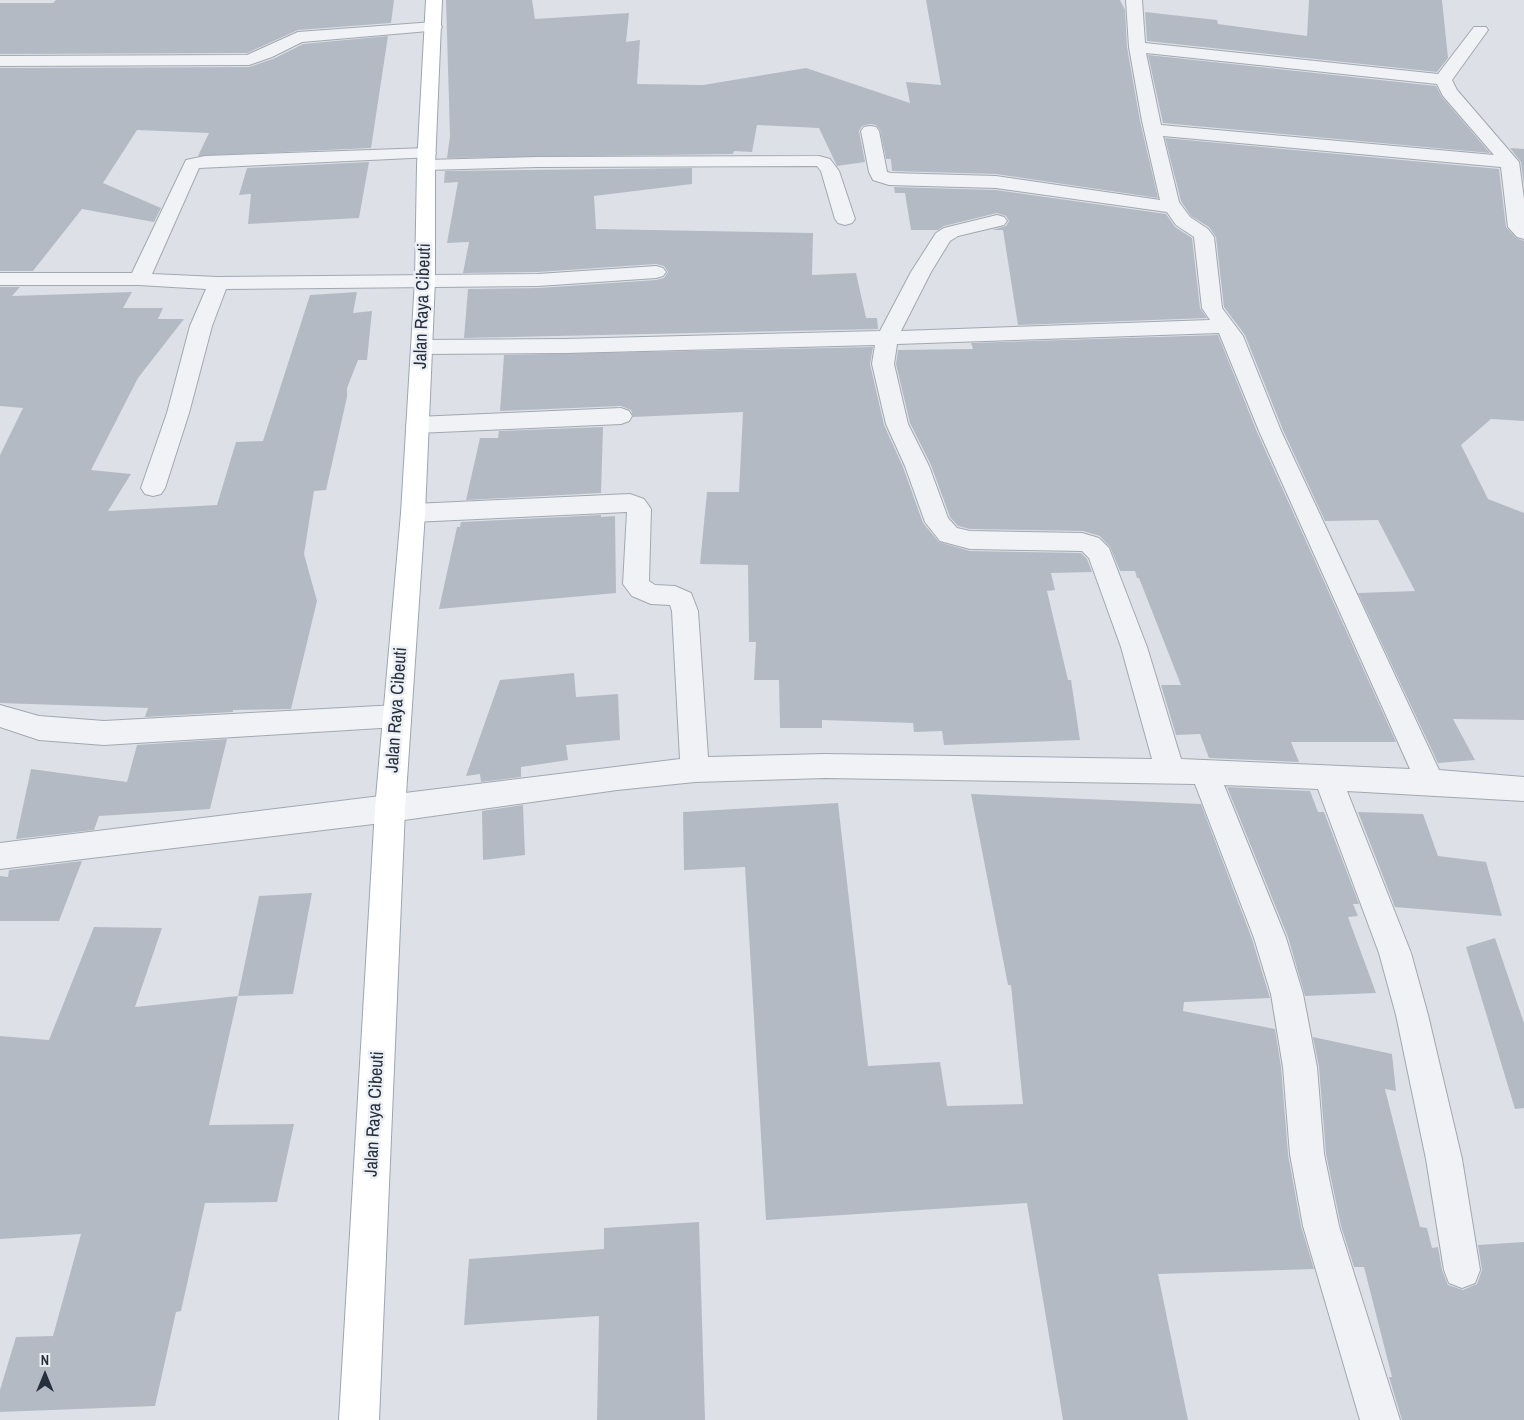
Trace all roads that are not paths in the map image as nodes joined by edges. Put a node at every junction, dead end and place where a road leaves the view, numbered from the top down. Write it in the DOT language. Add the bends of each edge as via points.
graph roads {
  1 [pos="1134,0"];
  2 [pos="434,13"];
  3 [pos="1480,30"];
  4 [pos="1137,47"];
  5 [pos="0,61"];
  6 [pos="1443,80"];
  7 [pos="1154,130"];
  8 [pos="870,131"];
  9 [pos="426,159"];
  10 [pos="1510,162"];
  11 [pos="1172,206"];
  12 [pos="845,219"];
  13 [pos="997,221"];
  14 [pos="1524,233"];
  15 [pos="656,272"];
  16 [pos="0,279"];
  17 [pos="139,279"];
  18 [pos="425,280"];
  19 [pos="218,283"];
  20 [pos="1225,326"];
  21 [pos="887,338"];
  22 [pos="422,347"];
  23 [pos="621,416"];
  24 [pos="417,425"];
  25 [pos="153,488"];
  26 [pos="413,513"];
  27 [pos="0,716"];
  28 [pos="397,716"];
  29 [pos="695,770"];
  30 [pos="1170,771"];
  31 [pos="1205,773"];
  32 [pos="1328,779"];
  33 [pos="1430,782"];
  34 [pos="1524,790"];
  35 [pos="390,809"];
  36 [pos="0,856"];
  37 [pos="1462,1270"];
  38 [pos="360,1420"];
  39 [pos="1380,1420"];
  1 -- 4 [label="street"];
  2 -- 5 [label="street" via="298,37 249,60"];
  2 -- 9 [label="main road, Jalan Raya Cibeuti"];
  3 -- 6 [label="street"];
  4 -- 6 [label="street"];
  4 -- 7 [label="street"];
  6 -- 10 [label="street" via="1449,92"];
  7 -- 10 [label="street"];
  7 -- 11 [label="street"];
  8 -- 11 [label="street" via="878,172 889,179 996,182"];
  9 -- 12 [label="street" via="819,161 830,171"];
  9 -- 17 [label="street" via="192,164"];
  9 -- 18 [label="main road, Jalan Raya Cibeuti"];
  10 -- 14 [label="street" via="1518,227"];
  11 -- 20 [label="street" via="1183,221 1204,237 1212,308"];
  13 -- 21 [label="street" via="951,232 943,237"];
  15 -- 18 [label="street" via="538,280"];
  16 -- 17 [label="street"];
  17 -- 19 [label="street"];
  18 -- 19 [label="street"];
  18 -- 22 [label="main road, Jalan Raya Cibeuti"];
  19 -- 25 [label="street"];
  20 -- 21 [label="street"];
  20 -- 33 [label="street"];
  21 -- 22 [label="street"];
  21 -- 30 [label="street" via="883,364 897,424 942,529 949,535 970,540 1082,542 1090,544 1100,555 1134,647"];
  22 -- 24 [label="main road, Jalan Raya Cibeuti"];
  23 -- 24 [label="street"];
  24 -- 26 [label="main road, Jalan Raya Cibeuti"];
  26 -- 28 [label="main road, Jalan Raya Cibeuti"];
  26 -- 29 [label="street" via="635,505 639,509 636,584 651,594 675,596 682,600 685,611"];
  27 -- 28 [label="street" via="40,728 104,733"];
  28 -- 35 [label="main road, Jalan Raya Cibeuti"];
  29 -- 30 [label="street" via="825,766"];
  29 -- 35 [label="street"];
  30 -- 31 [label="street"];
  31 -- 32 [label="street"];
  31 -- 39 [label="street" via="1270,938 1287,994 1300,1067 1307,1154 1321,1226"];
  32 -- 33 [label="street"];
  32 -- 37 [label="street" via="1395,953 1410,1006 1444,1159"];
  33 -- 34 [label="street"];
  35 -- 36 [label="street"];
  35 -- 38 [label="main road, Jalan Raya Cibeuti"];
}
